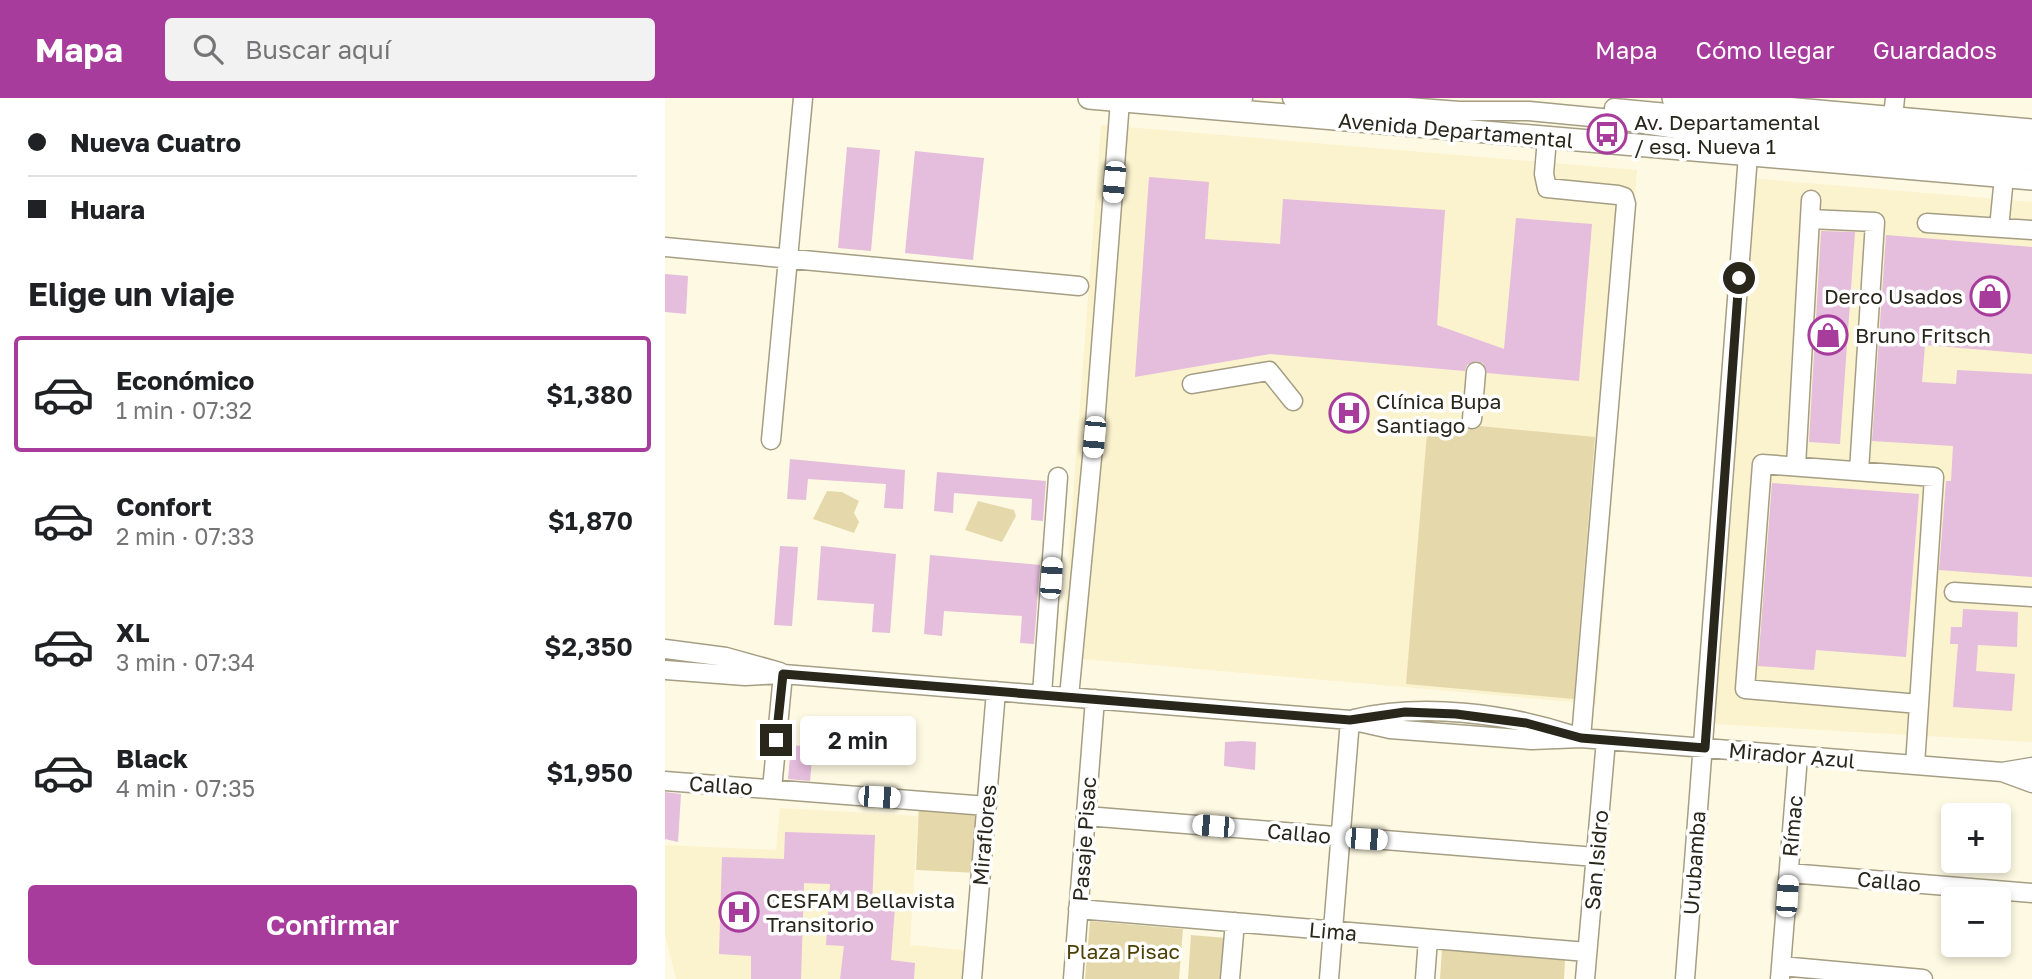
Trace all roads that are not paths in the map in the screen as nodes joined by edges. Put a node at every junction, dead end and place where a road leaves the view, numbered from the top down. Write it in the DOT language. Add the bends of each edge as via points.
graph roads {
  1 [pos="803,98"];
  2 [pos="1089,98"];
  3 [pos="1170,98"];
  4 [pos="1243,98"];
  5 [pos="1292,98"];
  6 [pos="1499,98"];
  7 [pos="1673,98"];
  8 [pos="1120,101"];
  9 [pos="1195,108"];
  10 [pos="1894,108"];
  11 [pos="1411,110"];
  12 [pos="2032,130"];
  13 [pos="1547,138"];
  14 [pos="2032,147"];
  15 [pos="1748,155"];
  16 [pos="2032,160"];
  17 [pos="2004,177"];
  18 [pos="2032,179"];
  19 [pos="1811,200"];
  20 [pos="1809,219"];
  21 [pos="1927,223"];
  22 [pos="1999,228"];
  23 [pos="2032,230"];
  24 [pos="665,247"];
  25 [pos="788,259"];
  26 [pos="1079,286"];
  27 [pos="1476,372"];
  28 [pos="1192,384"];
  29 [pos="1293,401"];
  30 [pos="1472,419"];
  31 [pos="771,440"];
  32 [pos="1796,466"];
  33 [pos="1859,471"];
  34 [pos="1058,477"];
  35 [pos="1954,592"];
  36 [pos="2032,597"];
  37 [pos="665,649"];
  38 [pos="665,670"];
  39 [pos="783,674"];
  40 [pos="996,691"];
  41 [pos="1042,694"];
  42 [pos="1069,697"];
  43 [pos="1095,699"];
  44 [pos="1919,704"];
  45 [pos="1350,720"];
  46 [pos="1581,738"];
  47 [pos="1606,740"];
  48 [pos="1705,748"];
  49 [pos="1798,756"];
  50 [pos="1915,765"];
  51 [pos="2032,767"];
  52 [pos="2002,772"];
  53 [pos="665,781"];
  54 [pos="2032,782"];
  55 [pos="772,789"];
  56 [pos="987,806"];
  57 [pos="1086,816"];
  58 [pos="1341,837"];
  59 [pos="1596,858"];
  60 [pos="1789,873"];
  61 [pos="2032,893"];
  62 [pos="1079,909"];
  63 [pos="1235,922"];
  64 [pos="1333,931"];
  65 [pos="1428,939"];
  66 [pos="1587,952"];
  67 [pos="1781,973"];
  68 [pos="972,979"];
  69 [pos="1073,979"];
  70 [pos="1230,979"];
  71 [pos="1329,979"];
  72 [pos="1425,979"];
  73 [pos="1585,979"];
  74 [pos="1685,979"];
  75 [pos="1923,979"];
  1 -- 25 [label="street"];
  2 -- 8 [label="main road, Avenida Departamental"];
  3 -- 9 [label="street"];
  4 -- 9 [label="street"];
  5 -- 11 [label="street"];
  6 -- 14 [label="street"];
  7 -- 10 [label="main road"];
  8 -- 9 [label="main road, Avenida Departamental"];
  8 -- 42 [label="street"];
  9 -- 11 [label="main road, Avenida Departamental"];
  10 -- 12 [label="main road"];
  11 -- 13 [label="main road, Avenida Departamental"];
  11 -- 16 [label="street" via="1529,111 1612,118 1709,134"];
  13 -- 15 [label="main road, Avenida Departamental"];
  13 -- 46 [label="street" via="1547,188 1618,195 1626,204"];
  15 -- 17 [label="main road, Avenida Departamental"];
  15 -- 48 [label="street, Urubamba"];
  17 -- 18 [label="main road, Avenida Departamental"];
  17 -- 22 [label="street"];
  19 -- 20 [label="street"];
  20 -- 32 [label="street"];
  20 -- 33 [label="street" via="1875,222"];
  21 -- 22 [label="street"];
  22 -- 23 [label="street"];
  24 -- 25 [label="street"];
  25 -- 26 [label="street"];
  25 -- 31 [label="street"];
  27 -- 30 [label="street"];
  28 -- 29 [label="street" via="1269,371"];
  32 -- 33 [label="street"];
  32 -- 44 [label="street" via="1762,464 1745,690"];
  33 -- 44 [label="street" via="1934,477"];
  34 -- 41 [label="street"];
  35 -- 36 [label="street"];
  37 -- 39 [label="street, Mirador Azul" via="726,657"];
  38 -- 39 [label="street, Mirador Azul"];
  39 -- 40 [label="street, Mirador Azul"];
  39 -- 55 [label="street"];
  40 -- 41 [label="street, Mirador Azul"];
  40 -- 56 [label="street, Miraflores"];
  41 -- 42 [label="street, Mirador Azul"];
  42 -- 43 [label="street, Mirador Azul"];
  43 -- 45 [label="street, Mirador Azul"];
  43 -- 57 [label="street, Pasaje Pisac"];
  44 -- 50 [label="street"];
  45 -- 46 [label="street, Mirador Azul" via="1390,729 1532,740"];
  45 -- 58 [label="street"];
  46 -- 47 [label="street, Mirador Azul"];
  47 -- 48 [label="street, Mirador Azul"];
  47 -- 59 [label="street, San Isidro"];
  48 -- 49 [label="street, Mirador Azul"];
  48 -- 74 [label="street, Urubamba"];
  49 -- 50 [label="street, Mirador Azul"];
  49 -- 60 [label="street, Rímac"];
  50 -- 52 [label="street, Mirador Azul"];
  51 -- 52 [label="street, Mirador Azul"];
  52 -- 54 [label="street, Mirador Azul"];
  53 -- 55 [label="street, Callao"];
  55 -- 56 [label="street, Callao"];
  56 -- 68 [label="street, Miraflores"];
  57 -- 58 [label="street, Callao"];
  57 -- 62 [label="street, Pasaje Pisac"];
  58 -- 59 [label="street, Callao"];
  58 -- 64 [label="street"];
  59 -- 66 [label="street, San Isidro"];
  60 -- 61 [label="street, Callao"];
  60 -- 67 [label="street, Rímac"];
  62 -- 63 [label="street, Lima"];
  62 -- 69 [label="street, Pasaje Pisac"];
  63 -- 64 [label="street, Lima"];
  63 -- 70 [label="street"];
  64 -- 65 [label="street, Lima"];
  64 -- 71 [label="street"];
  65 -- 66 [label="street, Lima"];
  65 -- 72 [label="street"];
  66 -- 73 [label="street, San Isidro"];
  67 -- 75 [label="street"];
}
